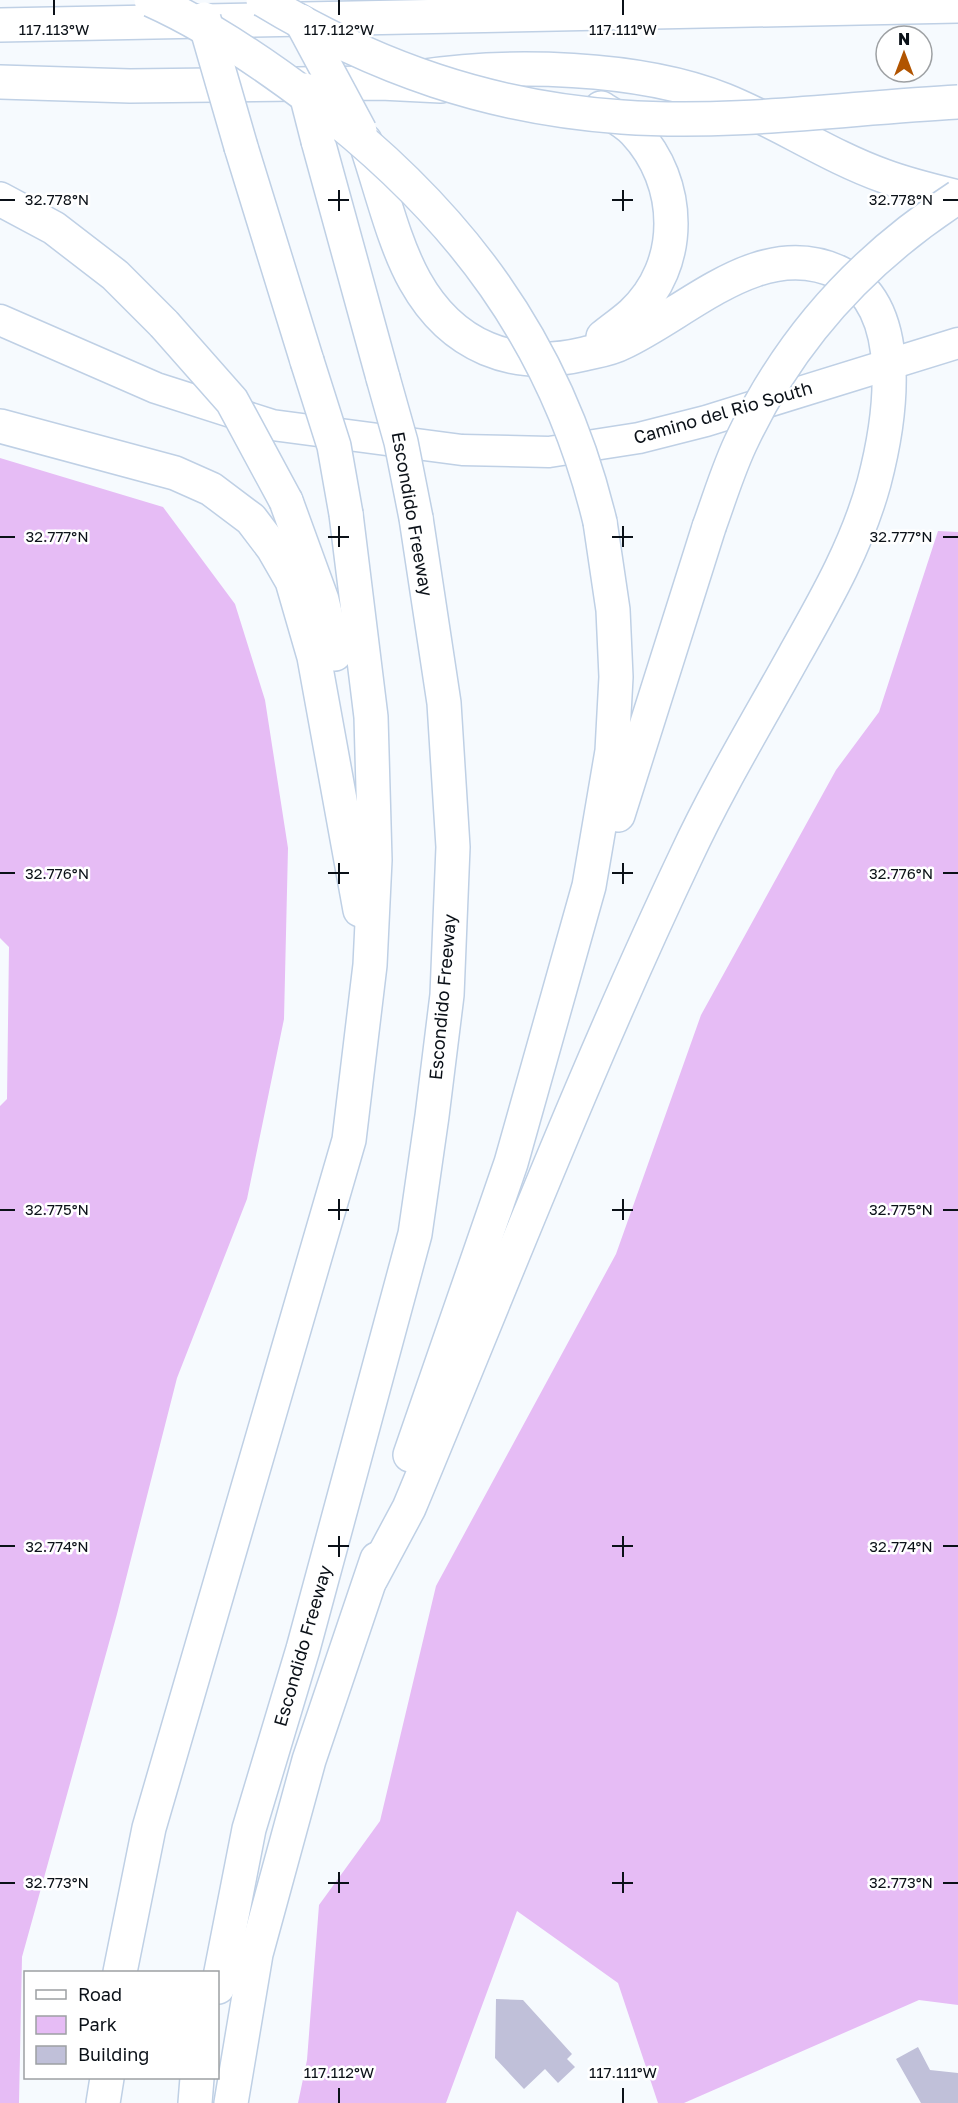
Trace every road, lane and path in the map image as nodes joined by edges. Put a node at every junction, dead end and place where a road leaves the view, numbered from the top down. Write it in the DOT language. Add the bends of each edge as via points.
graph roads {
  1 [pos="152,0"];
  2 [pos="186,0"];
  3 [pos="199,0"];
  4 [pos="263,0"];
  5 [pos="280,0"];
  6 [pos="290,0"];
  7 [pos="958,6"];
  8 [pos="0,25"];
  9 [pos="0,82"];
  10 [pos="222,82"];
  11 [pos="381,83"];
  12 [pos="958,102"];
  13 [pos="958,197"];
  14 [pos="0,199"];
  15 [pos="0,320"];
  16 [pos="958,343"];
  17 [pos="578,356"];
  18 [pos="887,365"];
  19 [pos="0,426"];
  20 [pos="401,442"];
  21 [pos="343,815"];
  22 [pos="589,886"];
  23 [pos="370,964"];
  24 [pos="370,1579"];
  25 [pos="120,1971"];
  26 [pos="219,1982"];
  27 [pos="106,2079"];
  28 [pos="197,2079"];
  29 [pos="103,2103"];
  30 [pos="195,2103"];
  31 [pos="231,2103"];
  1 -- 22 [label="highway, bridge" via="226,41 318,104 392,167 460,237 498,289 551,380 578,444 600,522 613,610 616,677 611,762"];
  2 -- 10 [label="highway, bridge"];
  3 -- 10 [label="highway, bridge"];
  4 -- 12 [label="highway, bridge" via="332,39 410,74 524,105 566,112 675,118"];
  5 -- 20 [label="highway, Escondido Freeway, bridge"];
  6 -- 17 [label="highway, bridge" via="365,141 415,281 438,313 454,329 508,357 541,360"];
  7 -- 8 [label="highway"];
  9 -- 11 [label="highway" via="130,86"];
  10 -- 23 [label="highway, bridge" via="334,446 346,514 370,717 375,860"];
  11 -- 13 [label="highway" via="454,71 606,74 655,80 725,100 883,176"];
  11 -- 17 [label="highway" via="564,96 600,106 634,130 655,156 671,204 672,229 666,260 647,297 633,314"];
  13 -- 22 [label="highway, bridge" via="874,259 832,302 798,345 742,438 709,527 623,804"];
  14 -- 21 [label="highway, bridge" via="54,228 115,275 232,402 286,501 322,600 343,704"];
  15 -- 20 [label="street, Camino del Rio South" via="156,388 272,425"];
  16 -- 18 [label="street, Camino del Rio South"];
  17 -- 18 [label="highway" via="618,346 744,274 793,262 832,270 866,291 881,319"];
  18 -- 20 [label="street, Camino del Rio South" via="639,438 549,452 462,450"];
  18 -- 24 [label="highway" via="887,423 873,485 845,565 739,754 632,970 409,1508"];
  19 -- 21 [label="highway" via="175,473 211,489 251,519 292,580 314,657"];
  20 -- 26 [label="highway, Escondido Freeway, bridge" via="444,703 453,847 447,995 415,1234 303,1649 249,1829"];
  21 -- 23 [label="highway"];
  22 -- 24 [label="highway" via="511,1163 442,1355"];
  23 -- 25 [label="highway" via="349,1140 149,1828"];
  24 -- 31 [label="highway" via="309,1760 256,1954"];
  27 -- 29 [label="highway"];
  28 -- 30 [label="highway"];
}
